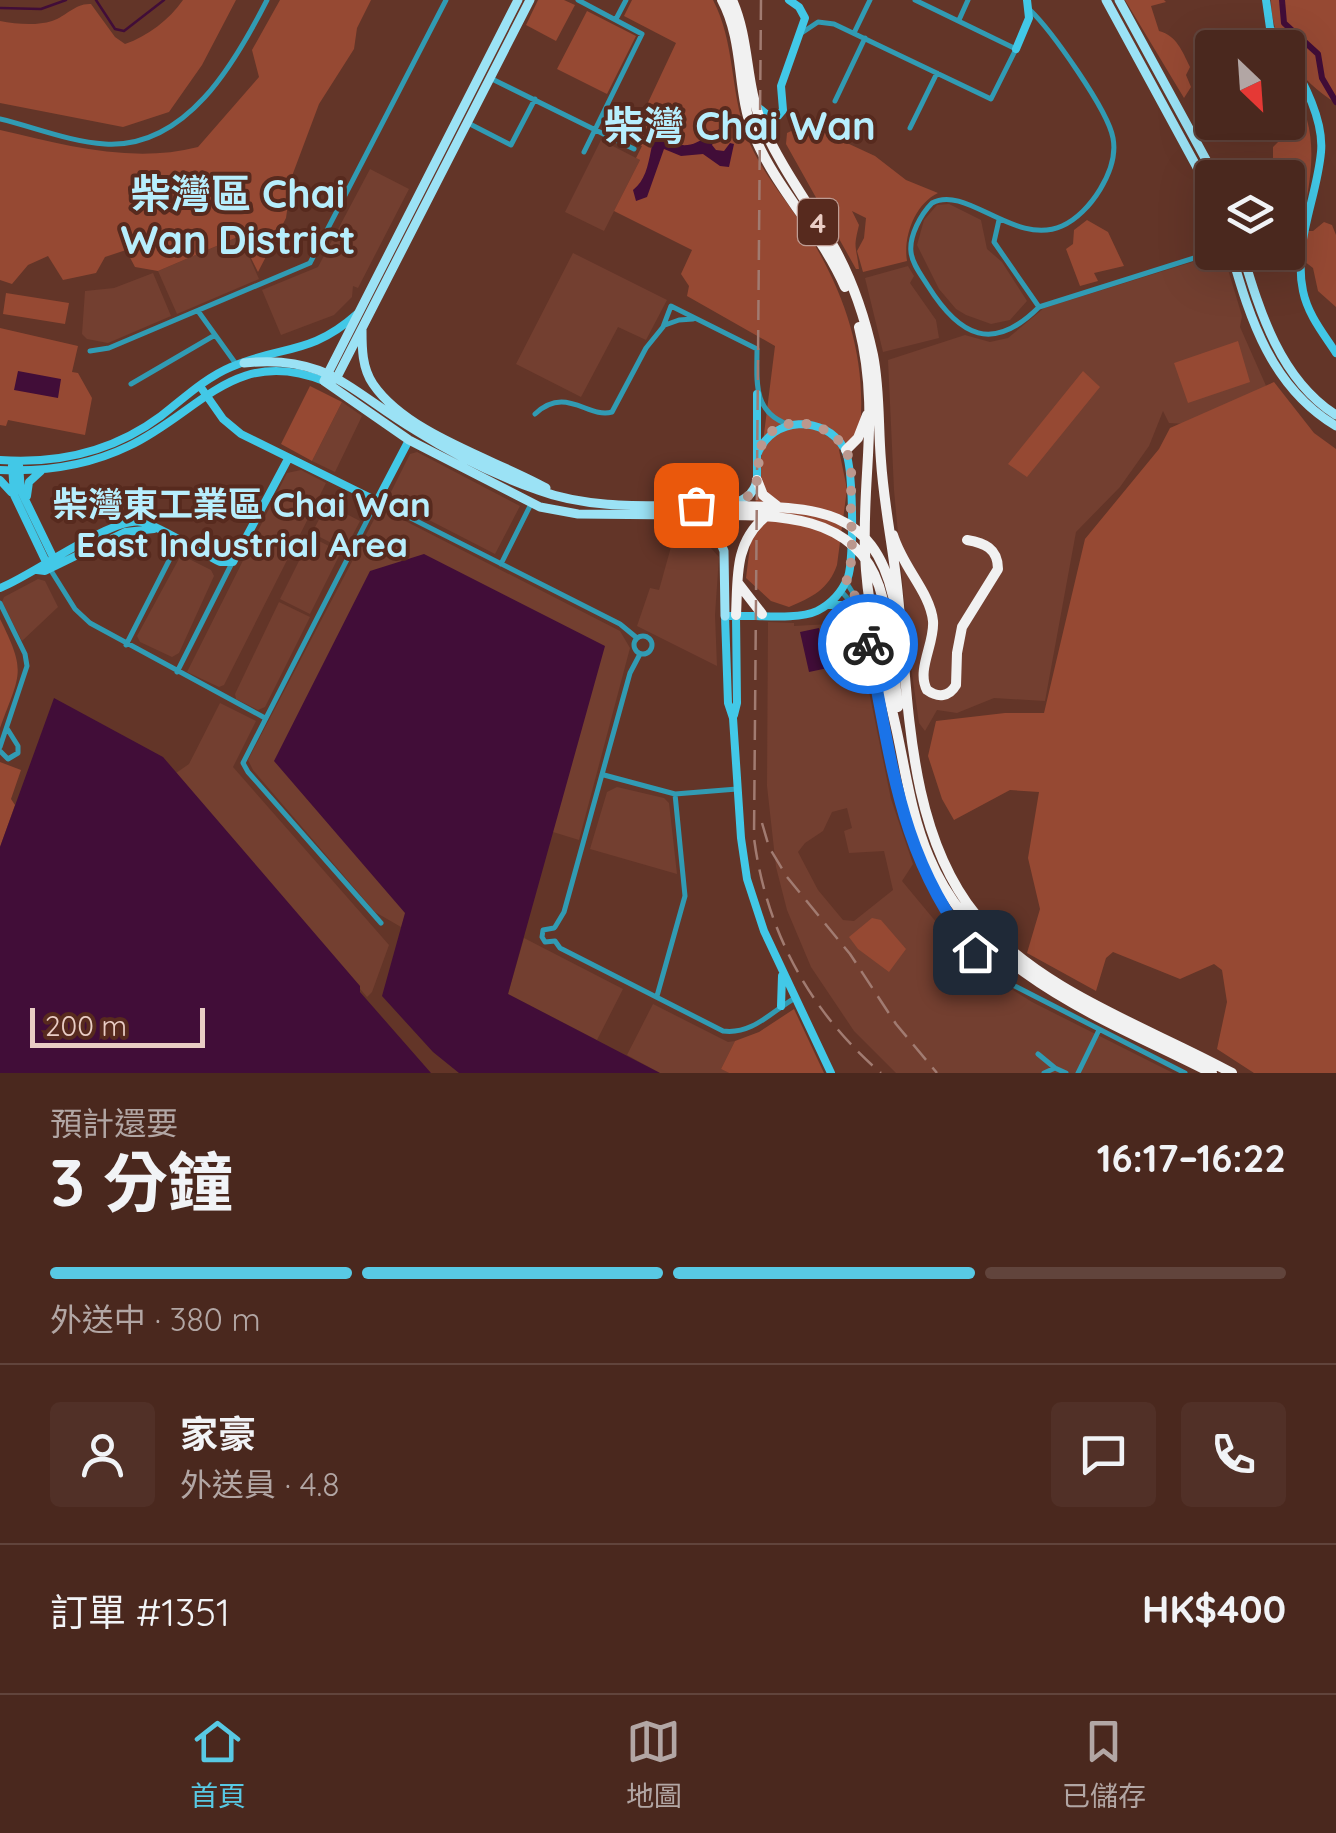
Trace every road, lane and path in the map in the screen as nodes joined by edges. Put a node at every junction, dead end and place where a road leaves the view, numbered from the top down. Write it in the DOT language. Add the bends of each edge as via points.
graph roads {
  1 [pos="267,0"];
  2 [pos="446,0"];
  3 [pos="518,0"];
  4 [pos="530,0"];
  5 [pos="578,0"];
  6 [pos="626,0"];
  7 [pos="722,0"];
  8 [pos="732,0"];
  9 [pos="789,0"];
  10 [pos="870,0"];
  11 [pos="915,0"];
  12 [pos="968,0"];
  13 [pos="1027,0"];
  14 [pos="1106,0"];
  15 [pos="1119,0"];
  16 [pos="1266,0"];
  17 [pos="1030,10"];
  18 [pos="616,19"];
  19 [pos="958,21"];
  20 [pos="1271,30"];
  21 [pos="854,33"];
  22 [pos="801,34"];
  23 [pos="865,38"];
  24 [pos="1016,49"];
  25 [pos="937,73"];
  26 [pos="485,76"];
  27 [pos="1305,92"];
  28 [pos="752,96"];
  29 [pos="535,99"];
  30 [pos="835,101"];
  31 [pos="0,119"];
  32 [pos="463,119"];
  33 [pos="910,128"];
  34 [pos="596,130"];
  35 [pos="634,149"];
  36 [pos="584,152"];
  37 [pos="1206,160"];
  38 [pos="1195,164"];
  39 [pos="998,220"];
  40 [pos="1195,258"];
  41 [pos="1236,270"];
  42 [pos="1248,270"];
  43 [pos="1040,308"];
  44 [pos="198,311"];
  45 [pos="361,311"];
  46 [pos="668,313"];
  47 [pos="696,320"];
  48 [pos="675,321"];
  49 [pos="663,327"];
  50 [pos="362,328"];
  51 [pos="215,335"];
  52 [pos="90,351"];
  53 [pos="1336,353"];
  54 [pos="240,364"];
  55 [pos="372,383"];
  56 [pos="132,384"];
  57 [pos="328,384"];
  58 [pos="870,389"];
  59 [pos="202,390"];
  60 [pos="758,394"];
  61 [pos="356,403"];
  62 [pos="535,414"];
  63 [pos="1336,414"];
  64 [pos="790,425"];
  65 [pos="1336,426"];
  66 [pos="410,440"];
  67 [pos="846,450"];
  68 [pos="758,453"];
  69 [pos="288,458"];
  70 [pos="0,460"];
  71 [pos="16,465"];
  72 [pos="0,470"];
  73 [pos="45,470"];
  74 [pos="0,480"];
  75 [pos="757,480"];
  76 [pos="884,492"];
  77 [pos="564,498"];
  78 [pos="378,502"];
  79 [pos="531,503"];
  80 [pos="18,505"];
  81 [pos="28,506"];
  82 [pos="727,506"];
  83 [pos="778,507"];
  84 [pos="806,514"];
  85 [pos="679,515"];
  86 [pos="764,518"];
  87 [pos="967,540"];
  88 [pos="179,541"];
  89 [pos="52,564"];
  90 [pos="501,564"];
  91 [pos="230,566"];
  92 [pos="738,582"];
  93 [pos="843,586"];
  94 [pos="0,588"];
  95 [pos="886,591"];
  96 [pos="0,604"];
  97 [pos="827,605"];
  98 [pos="762,614"];
  99 [pos="731,615"];
  100 [pos="862,617"];
  101 [pos="638,638"];
  102 [pos="126,645"];
  103 [pos="640,654"];
  104 [pos="904,666"];
  105 [pos="177,672"];
  106 [pos="265,718"];
  107 [pos="7,728"];
  108 [pos="0,749"];
  109 [pos="906,773"];
  110 [pos="604,775"];
  111 [pos="738,789"];
  112 [pos="674,794"];
  113 [pos="380,923"];
  114 [pos="554,928"];
  115 [pos="554,942"];
  116 [pos="782,972"];
  117 [pos="656,997"];
  118 [pos="795,998"];
  119 [pos="780,1006"];
  120 [pos="1099,1030"];
  121 [pos="1038,1054"];
  122 [pos="1055,1068"];
  123 [pos="831,1073"];
  124 [pos="1044,1073"];
  125 [pos="1066,1073"];
  126 [pos="1078,1073"];
  127 [pos="1185,1073"];
  128 [pos="1212,1073"];
  129 [pos="1232,1073"];
  1 -- 31 [label="street" via="234,62 163,133 104,144"];
  2 -- 44 [label="street" via="313,260"];
  3 -- 26 [label="main road"];
  4 -- 26 [label="main road"];
  5 -- 18 [label="street"];
  6 -- 18 [label="street"];
  7 -- 58 [label="highway, 4" via="738,45 753,133 839,273 860,332"];
  8 -- 28 [label="highway, 4"];
  9 -- 22 [label="street" via="804,14"];
  10 -- 21 [label="street"];
  11 -- 19 [label="street"];
  12 -- 19 [label="street"];
  13 -- 17 [label="street"];
  14 -- 38 [label="main road"];
  15 -- 37 [label="main road"];
  16 -- 20 [label="street"];
  17 -- 24 [label="street"];
  17 -- 39 [label="street" via="1106,119 1113,155 1096,195 1072,221 1039,232"];
  18 -- 34 [label="street" via="642,39"];
  19 -- 24 [label="street"];
  21 -- 22 [label="street" via="823,22"];
  21 -- 23 [label="street"];
  22 -- 28 [label="street" via="781,86 782,112 765,116"];
  23 -- 25 [label="street"];
  23 -- 30 [label="street"];
  24 -- 25 [label="street" via="991,100"];
  25 -- 33 [label="street"];
  26 -- 29 [label="street"];
  26 -- 32 [label="main road"];
  27 -- 53 [label="street" via="1321,140 1302,285"];
  28 -- 76 [label="highway, 4" via="770,143 840,260 863,316 877,382"];
  29 -- 32 [label="street" via="512,145"];
  29 -- 34 [label="street"];
  32 -- 45 [label="main road"];
  32 -- 50 [label="main road"];
  34 -- 35 [label="street"];
  34 -- 36 [label="street"];
  39 -- 43 [label="street" via="996,246"];
  39 -- 43 [label="street" via="939,200 913,235 913,261 950,314 982,334 1010,331"];
  40 -- 43 [label="street"];
  41 -- 65 [label="main road" via="1262,345 1302,400"];
  42 -- 63 [label="main road" via="1273,342 1313,396"];
  44 -- 51 [label="street"];
  44 -- 52 [label="street"];
  45 -- 54 [label="street" via="310,346"];
  45 -- 57 [label="main road"];
  46 -- 47 [label="street" via="671,306"];
  46 -- 48 [label="street"];
  46 -- 49 [label="street"];
  47 -- 48 [label="street"];
  47 -- 60 [label="street" via="757,349"];
  48 -- 49 [label="street"];
  49 -- 62 [label="street" via="608,414 573,402"];
  50 -- 55 [label="main road"];
  50 -- 57 [label="main road"];
  51 -- 54 [label="street"];
  51 -- 56 [label="street"];
  54 -- 59 [label="street"];
  54 -- 77 [label="main road" via="300,363 338,378 416,431 492,471"];
  55 -- 61 [label="main road" via="357,388"];
  55 -- 77 [label="main road" via="426,428"];
  57 -- 59 [label="street" via="293,372 260,372"];
  57 -- 61 [label="main road"];
  58 -- 67 [label="highway" via="864,427"];
  58 -- 109 [label="highway, 4" via="866,570"];
  59 -- 69 [label="street" via="233,429"];
  59 -- 71 [label="street" via="114,443"];
  59 -- 73 [label="street" via="124,449"];
  60 -- 64 [label="street" via="768,413"];
  60 -- 68 [label="street"];
  61 -- 66 [label="main road"];
  64 -- 67 [label="street" via="819,427"];
  64 -- 68 [label="street" via="770,432"];
  66 -- 78 [label="street"];
  66 -- 79 [label="main road"];
  67 -- 93 [label="street" via="851,557"];
  68 -- 75 [label="street"];
  69 -- 78 [label="street"];
  69 -- 91 [label="street"];
  70 -- 71 [label="street"];
  71 -- 72 [label="street"];
  71 -- 73 [label="street"];
  71 -- 80 [label="street"];
  71 -- 81 [label="street"];
  73 -- 81 [label="street" via="28,482"];
  74 -- 80 [label="street"];
  75 -- 82 [label="main road" via="751,494"];
  75 -- 83 [label="highway" via="763,496"];
  76 -- 87 [label="highway" via="901,558 931,610 933,634 922,678 937,695 956,685 962,627 998,569 990,548"];
  76 -- 104 [label="highway, 4"];
  77 -- 82 [label="main road"];
  78 -- 90 [label="street"];
  78 -- 106 [label="street"];
  79 -- 85 [label="main road" via="578,514"];
  79 -- 90 [label="street"];
  80 -- 89 [label="street"];
  81 -- 89 [label="street"];
  82 -- 83 [label="highway"];
  83 -- 84 [label="highway"];
  84 -- 86 [label="highway"];
  84 -- 95 [label="highway" via="833,515 862,534 880,558"];
  85 -- 86 [label="highway"];
  85 -- 99 [label="main road" via="707,527 721,543"];
  86 -- 92 [label="highway" via="744,541"];
  88 -- 89 [label="street" via="148,523 128,522"];
  88 -- 91 [label="street"];
  88 -- 102 [label="street"];
  89 -- 94 [label="street"];
  89 -- 102 [label="street" via="86,620"];
  90 -- 101 [label="street"];
  91 -- 105 [label="street"];
  92 -- 98 [label="highway"];
  92 -- 99 [label="highway"];
  93 -- 97 [label="street"];
  93 -- 100 [label="street" via="855,595"];
  95 -- 104 [label="highway"];
  95 -- 109 [label="highway"];
  96 -- 107 [label="street" via="28,666"];
  97 -- 98 [label="street" via="804,615"];
  97 -- 100 [label="street" via="846,606"];
  98 -- 99 [label="street"];
  99 -- 111 [label="street"];
  100 -- 120 [label="street" via="896,791 938,900 1002,979"];
  101 -- 103 [label="street" via="634,647"];
  101 -- 103 [label="street" via="652,643 651,651"];
  102 -- 105 [label="street"];
  103 -- 110 [label="street"];
  104 -- 129 [label="highway, 4" via="927,817 944,866 976,916 1044,975"];
  105 -- 106 [label="street"];
  106 -- 113 [label="street" via="245,769"];
  107 -- 108 [label="street"];
  107 -- 108 [label="street" via="18,753 10,759"];
  109 -- 128 [label="highway, 4" via="934,868 986,942 1046,987"];
  110 -- 112 [label="street"];
  110 -- 114 [label="street"];
  111 -- 112 [label="street"];
  111 -- 116 [label="street" via="747,879"];
  112 -- 117 [label="street" via="686,896"];
  114 -- 115 [label="street"];
  114 -- 115 [label="street" via="542,934"];
  115 -- 117 [label="street"];
  116 -- 118 [label="street"];
  116 -- 119 [label="street"];
  117 -- 119 [label="street" via="735,1032"];
  118 -- 119 [label="street"];
  118 -- 123 [label="street"];
  120 -- 126 [label="street"];
  120 -- 127 [label="street"];
  121 -- 122 [label="street"];
  122 -- 124 [label="street"];
  122 -- 125 [label="street"];
}
